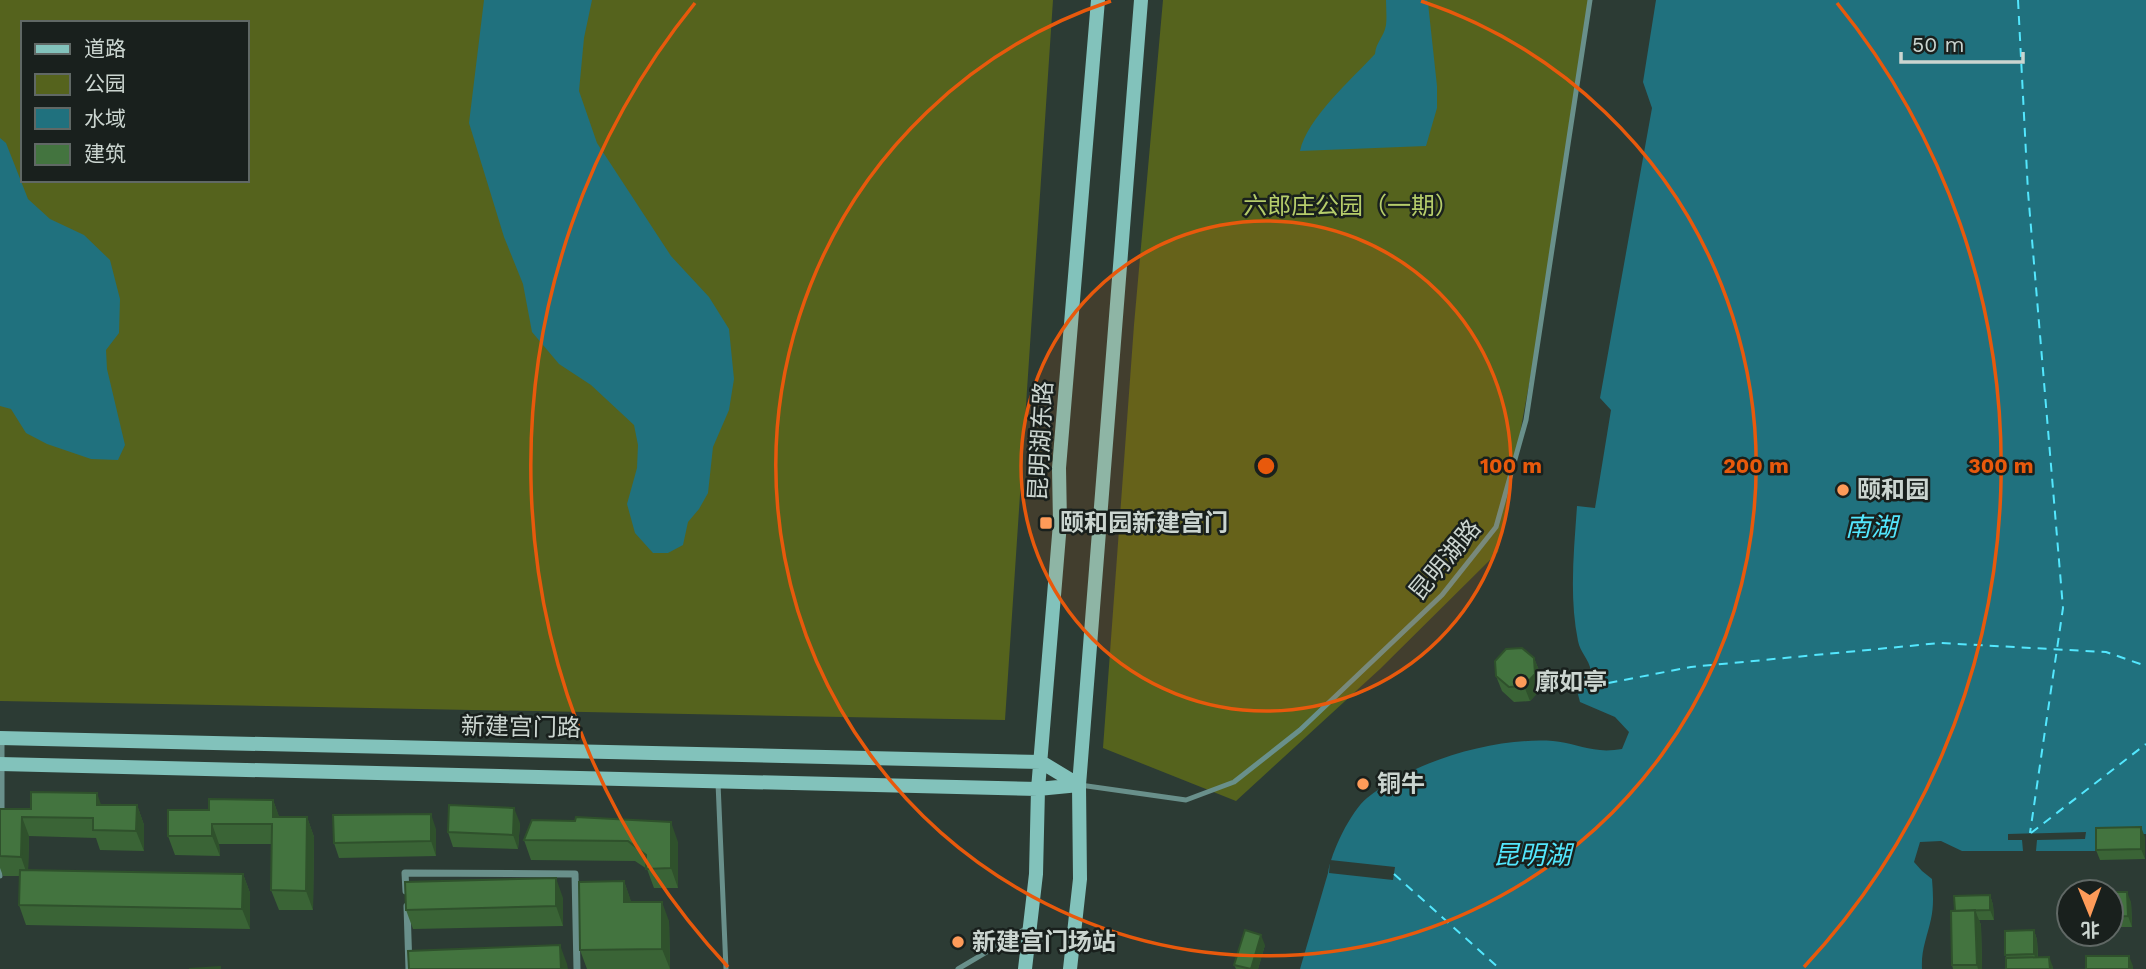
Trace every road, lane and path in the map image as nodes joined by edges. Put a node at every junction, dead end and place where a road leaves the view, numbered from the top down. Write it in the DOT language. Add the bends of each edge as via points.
graph roads {
  1 [pos="1098,0"];
  2 [pos="1141,0"];
  3 [pos="1590,0"];
  4 [pos="1,738"];
  5 [pos="1041,761"];
  6 [pos="1,764"];
  7 [pos="718,782"];
  8 [pos="1079,785"];
  9 [pos="1038,789"];
  10 [pos="1,827"];
  11 [pos="1,851"];
  12 [pos="0,876"];
  13 [pos="1030,926"];
  14 [pos="409,969"];
  15 [pos="577,969"];
  16 [pos="726,969"];
  17 [pos="958,969"];
  18 [pos="1025,969"];
  19 [pos="1070,969"];
  1 -- 5 [label="street, 昆明湖东路" via="1059,468 1060,523"];
  2 -- 8 [label="street"];
  3 -- 8 [label="lane, 昆明湖路" via="1526,420 1496,527 1442,595 1300,730 1234,782 1186,800"];
  4 -- 5 [label="street, 新建宫门路"];
  4 -- 6 [label="lane"];
  5 -- 8 [label="street"];
  5 -- 9 [label="street, 昆明湖东路"];
  6 -- 7 [label="street, 新建宫门路"];
  6 -- 10 [label="lane"];
  7 -- 9 [label="street, 新建宫门路"];
  7 -- 16 [label="lane"];
  8 -- 9 [label="street, 新建宫门路"];
  8 -- 19 [label="street" via="1080,878"];
  9 -- 13 [label="street, 昆明湖东路"];
  11 -- 12 [label="lane"];
  13 -- 17 [label="lane"];
  13 -- 18 [label="street, 昆明湖东路"];
  14 -- 15 [label="street" via="405,873 575,874"];
}
